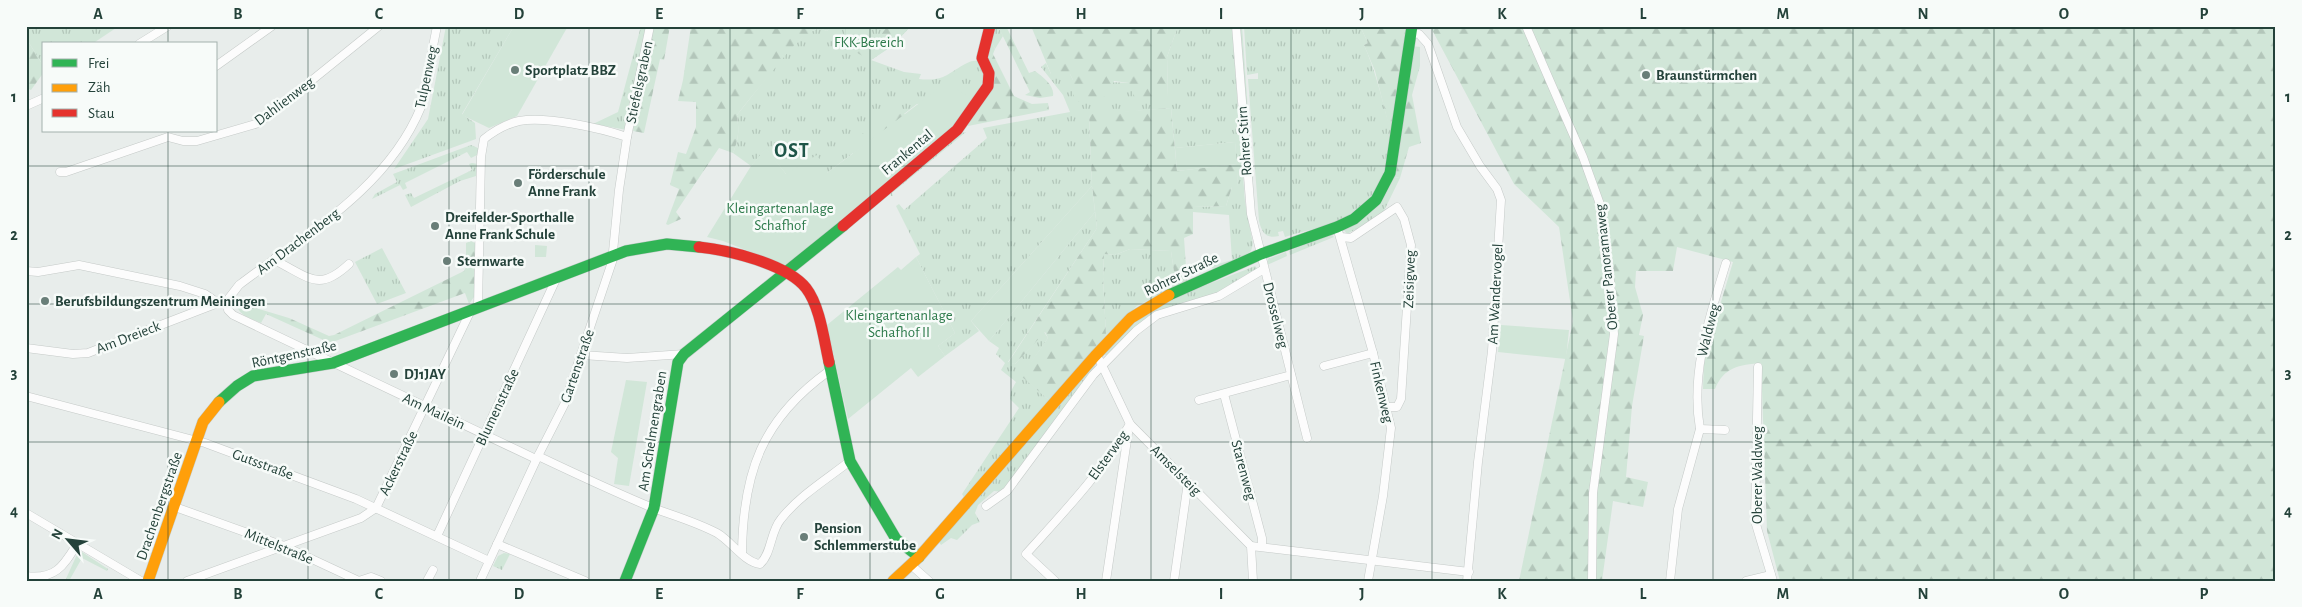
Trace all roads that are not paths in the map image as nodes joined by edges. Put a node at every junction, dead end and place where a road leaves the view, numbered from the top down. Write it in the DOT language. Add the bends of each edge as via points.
graph roads {
  1 [pos="168,26"];
  2 [pos="272,26"];
  3 [pos="379,26"];
  4 [pos="436,26"];
  5 [pos="650,26"];
  6 [pos="990,26"];
  7 [pos="1236,26"];
  8 [pos="1526,26"];
  9 [pos="1412,30"];
  10 [pos="141,42"];
  11 [pos="218,65"];
  12 [pos="42,99"];
  13 [pos="26,106"];
  14 [pos="627,137"];
  15 [pos="60,172"];
  16 [pos="378,176"];
  17 [pos="1339,232"];
  18 [pos="1261,254"];
  19 [pos="613,257"];
  20 [pos="275,258"];
  21 [pos="1726,263"];
  22 [pos="349,264"];
  23 [pos="1264,269"];
  24 [pos="26,271"];
  25 [pos="787,273"];
  26 [pos="557,278"];
  27 [pos="218,303"];
  28 [pos="228,308"];
  29 [pos="475,309"];
  30 [pos="26,348"];
  31 [pos="1373,353"];
  32 [pos="684,354"];
  33 [pos="582,355"];
  34 [pos="1099,360"];
  35 [pos="333,362"];
  36 [pos="1324,366"];
  37 [pos="1758,367"];
  38 [pos="829,371"];
  39 [pos="1291,375"];
  40 [pos="1224,394"];
  41 [pos="26,396"];
  42 [pos="1199,400"];
  43 [pos="425,407"];
  44 [pos="1387,407"];
  45 [pos="1130,424"];
  46 [pos="1700,429"];
  47 [pos="1725,430"];
  48 [pos="485,434"];
  49 [pos="1307,438"];
  50 [pos="197,440"];
  51 [pos="537,457"];
  52 [pos="850,461"];
  53 [pos="1188,482"];
  54 [pos="986,506"];
  55 [pos="175,507"];
  56 [pos="376,508"];
  57 [pos="654,508"];
  58 [pos="26,513"];
  59 [pos="436,536"];
  60 [pos="77,544"];
  61 [pos="497,544"];
  62 [pos="284,546"];
  63 [pos="1251,546"];
  64 [pos="1262,546"];
  65 [pos="742,553"];
  66 [pos="1372,560"];
  67 [pos="489,561"];
  68 [pos="915,561"];
  69 [pos="432,570"];
  70 [pos="1469,572"];
  71 [pos="26,576"];
  72 [pos="1772,578"];
  73 [pos="141,581"];
  74 [pos="148,581"];
  75 [pos="187,581"];
  76 [pos="359,581"];
  77 [pos="381,581"];
  78 [pos="427,581"];
  79 [pos="480,581"];
  80 [pos="585,581"];
  81 [pos="625,581"];
  82 [pos="893,581"];
  83 [pos="929,581"];
  84 [pos="1055,581"];
  85 [pos="1106,581"];
  86 [pos="1174,581"];
  87 [pos="1254,581"];
  88 [pos="1368,581"];
  89 [pos="1467,581"];
  90 [pos="1592,581"];
  91 [pos="1670,581"];
  92 [pos="1746,581"];
  1 -- 10 [label="street"];
  2 -- 11 [label="street"];
  3 -- 15 [label="street, Dahlienweg" via="253,126 197,141 168,137"];
  4 -- 16 [label="street, Tulpenweg" via="421,107"];
  5 -- 14 [label="street, Stiefelsgraben"];
  6 -- 25 [label="street, Frankental" via="982,58 989,73 988,86 957,130"];
  7 -- 18 [label="street, Rohrer Stirn" via="1248,197"];
  8 -- 90 [label="street, Oberer Panoramaweg" via="1602,208 1614,334 1593,493"];
  9 -- 17 [label="street, Rohrer Straße" via="1390,173 1370,207"];
  9 -- 70 [label="street, Am Wandervogel" via="1428,44 1457,127 1501,200 1492,351"];
  12 -- 13 [label="street"];
  14 -- 19 [label="street, Gartenstraße"];
  14 -- 29 [label="street" via="604,130 534,120 505,126 484,139"];
  16 -- 20 [label="street, Am Drachenberg"];
  17 -- 18 [label="street, Rohrer Straße"];
  17 -- 31 [label="street, Finkenweg"];
  17 -- 44 [label="street, Zeisigweg" via="1351,238 1397,207 1408,232 1411,245 1402,399 1397,407"];
  18 -- 23 [label="street, Drosselweg"];
  18 -- 34 [label="street, Rohrer Straße" via="1152,304 1122,327"];
  19 -- 25 [label="street, Röntgenstraße" via="637,248 682,244 766,262"];
  19 -- 26 [label="street, Röntgenstraße"];
  19 -- 33 [label="street, Gartenstraße"];
  20 -- 22 [label="street" via="319,281 336,276"];
  20 -- 28 [label="street, Am Drachenberg" via="239,285 231,295"];
  21 -- 46 [label="street, Waldweg" via="1702,348"];
  23 -- 34 [label="street, Rohrer Straße" via="1220,296 1157,315"];
  23 -- 39 [label="street, Drosselweg"];
  24 -- 27 [label="street" via="80,265 180,286 205,294"];
  25 -- 32 [label="street, Am Schelmengraben"];
  25 -- 38 [label="street, Röntgenstraße" via="807,289 813,300"];
  26 -- 29 [label="street, Röntgenstraße"];
  26 -- 48 [label="street, Blumenstraße"];
  27 -- 28 [label="street"];
  27 -- 30 [label="street, Am Dreieck" via="88,353"];
  28 -- 35 [label="street" via="236,317"];
  29 -- 35 [label="street, Röntgenstraße"];
  29 -- 43 [label="street, Ackerstraße"];
  31 -- 36 [label="street"];
  31 -- 44 [label="street, Finkenweg"];
  32 -- 33 [label="street" via="626,358"];
  32 -- 57 [label="street, Am Schelmengraben" via="678,362"];
  33 -- 51 [label="street, Gartenstraße" via="564,405"];
  34 -- 45 [label="street, Amselsteig"];
  34 -- 54 [label="street" via="1007,491"];
  34 -- 68 [label="street, Rohrer Straße"];
  35 -- 43 [label="street, Am Mailein"];
  35 -- 50 [label="street, Röntgenstraße" via="247,379 211,411"];
  37 -- 72 [label="street, Oberer Waldweg" via="1755,521"];
  38 -- 52 [label="street, Röntgenstraße"];
  38 -- 65 [label="street" via="788,406 762,446 747,492"];
  39 -- 40 [label="street"];
  39 -- 49 [label="street, Drosselweg"];
  40 -- 42 [label="street"];
  40 -- 64 [label="street, Starenweg"];
  41 -- 50 [label="street, Gutsstraße"];
  43 -- 48 [label="street, Am Mailein"];
  43 -- 56 [label="street, Ackerstraße"];
  44 -- 66 [label="street, Finkenweg" via="1391,432"];
  45 -- 53 [label="street, Amselsteig"];
  45 -- 84 [label="street, Elsterweg" via="1067,508 1026,554"];
  45 -- 85 [label="street, Elsterweg"];
  46 -- 47 [label="street"];
  46 -- 91 [label="street, Waldweg" via="1678,510"];
  48 -- 51 [label="street, Am Mailein"];
  48 -- 59 [label="street, Blumenstraße"];
  50 -- 55 [label="street, Drachenbergstraße"];
  50 -- 56 [label="street, Gutsstraße"];
  51 -- 57 [label="street, Am Mailein"];
  51 -- 61 [label="street, Gartenstraße"];
  52 -- 65 [label="street, Am Mailein" via="781,519 760,564"];
  52 -- 68 [label="street, Röntgenstraße" via="896,539"];
  53 -- 63 [label="street, Amselsteig"];
  53 -- 86 [label="street"];
  55 -- 62 [label="street, Mittelstraße"];
  55 -- 74 [label="street, Drachenbergstraße"];
  56 -- 59 [label="street, Gutsstraße"];
  56 -- 62 [label="street" via="361,518"];
  57 -- 65 [label="street, Am Mailein" via="701,525"];
  57 -- 81 [label="street, Am Schelmengraben"];
  58 -- 60 [label="street"];
  59 -- 67 [label="street, Gutsstraße"];
  60 -- 71 [label="street" via="62,568 44,575"];
  60 -- 73 [label="street"];
  61 -- 67 [label="street, Gartenstraße"];
  61 -- 80 [label="street"];
  62 -- 75 [label="street"];
  62 -- 76 [label="street, Mittelstraße"];
  63 -- 64 [label="street"];
  63 -- 87 [label="street"];
  64 -- 66 [label="street"];
  66 -- 70 [label="street"];
  66 -- 88 [label="street, Finkenweg"];
  67 -- 79 [label="street, Gartenstraße"];
  68 -- 82 [label="street, Rohrer Straße"];
  68 -- 83 [label="street"];
  69 -- 78 [label="street"];
  70 -- 89 [label="street, Am Wandervogel"];
  72 -- 92 [label="street"];
  76 -- 77 [label="street, Mittelstraße" via="371,577"];
}
